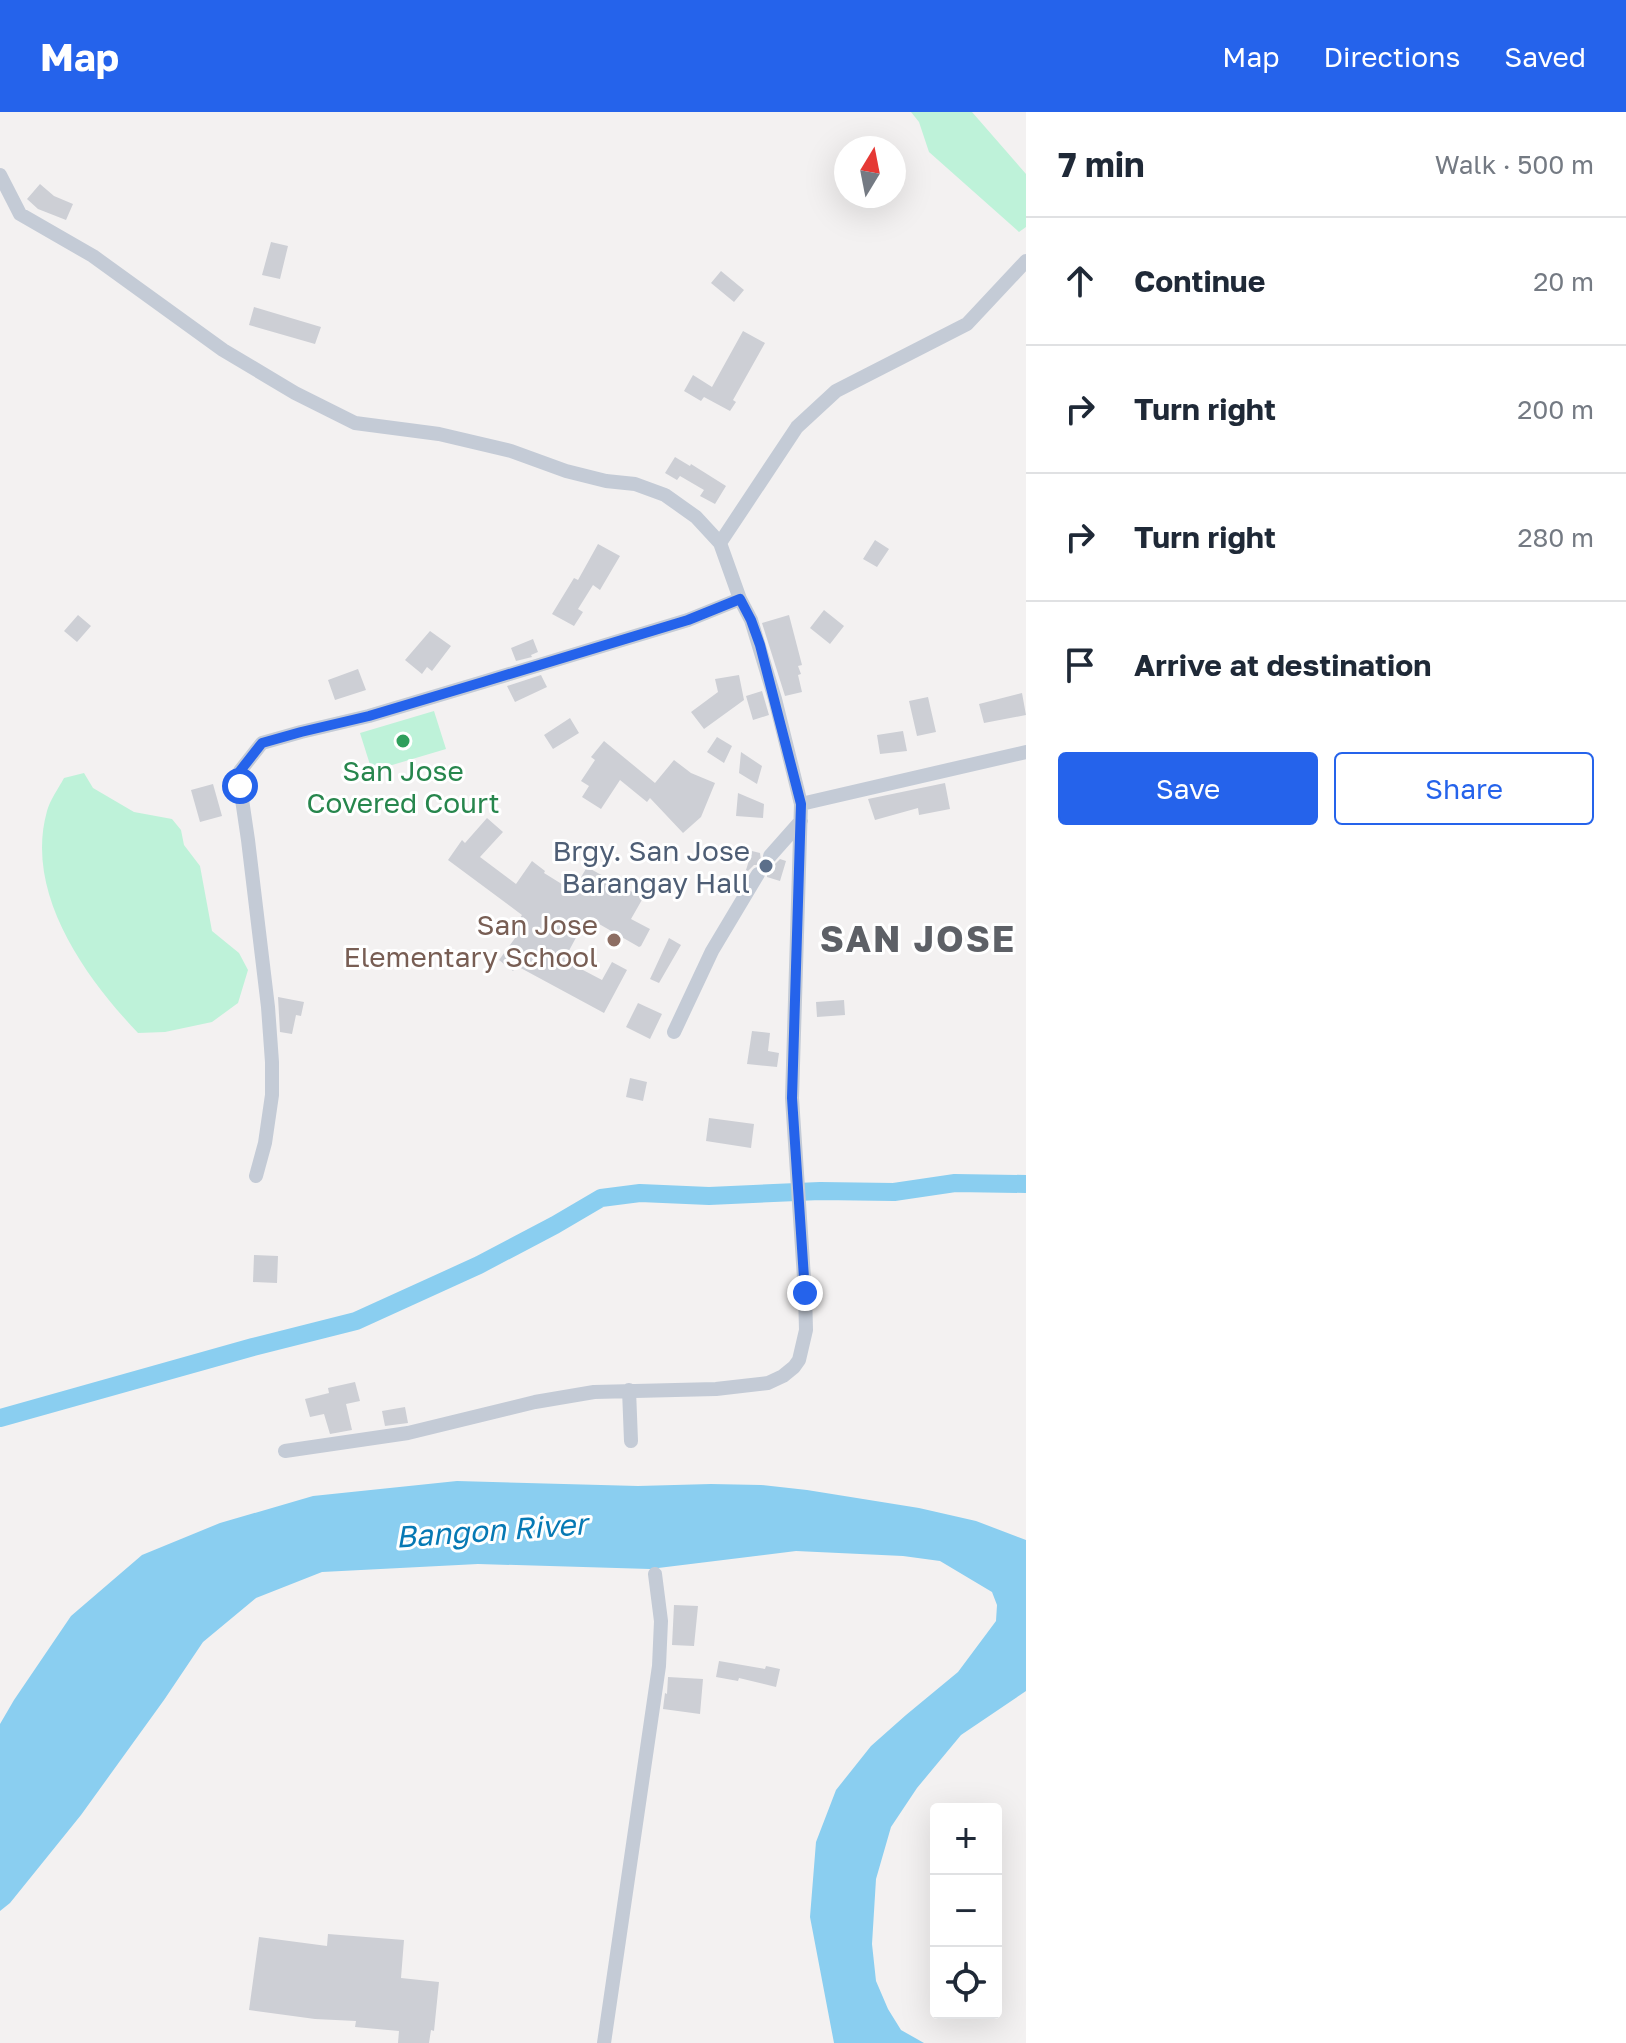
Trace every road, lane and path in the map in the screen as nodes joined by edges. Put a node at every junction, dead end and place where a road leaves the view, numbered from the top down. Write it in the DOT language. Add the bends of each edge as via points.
graph roads {
  1 [pos="0,175"];
  2 [pos="1026,261"];
  3 [pos="720,543"];
  4 [pos="740,599"];
  5 [pos="1026,752"];
  6 [pos="801,804"];
  7 [pos="801,821"];
  8 [pos="770,856"];
  9 [pos="758,874"];
  10 [pos="674,1032"];
  11 [pos="256,1176"];
  12 [pos="629,1390"];
  13 [pos="631,1441"];
  14 [pos="285,1451"];
  15 [pos="655,1574"];
  16 [pos="604,2043"];
  1 -- 3 [label="street" via="20,214 93,256 223,350 295,393 355,423 439,434 566,471 635,484 665,495"];
  2 -- 3 [label="street" via="967,324 836,391 797,427"];
  3 -- 4 [label="street"];
  4 -- 6 [label="street" via="760,645"];
  4 -- 11 [label="street" via="688,620 483,682 262,743 240,771 272,1062 271,1107"];
  5 -- 6 [label="street"];
  6 -- 7 [label="street"];
  7 -- 8 [label="street"];
  7 -- 12 [label="street" via="792,1098 806,1330 799,1360 768,1383"];
  9 -- 10 [label="street" via="712,951"];
  12 -- 13 [label="street"];
  12 -- 14 [label="street" via="535,1402 408,1433"];
  15 -- 16 [label="street" via="659,1666"];
}
